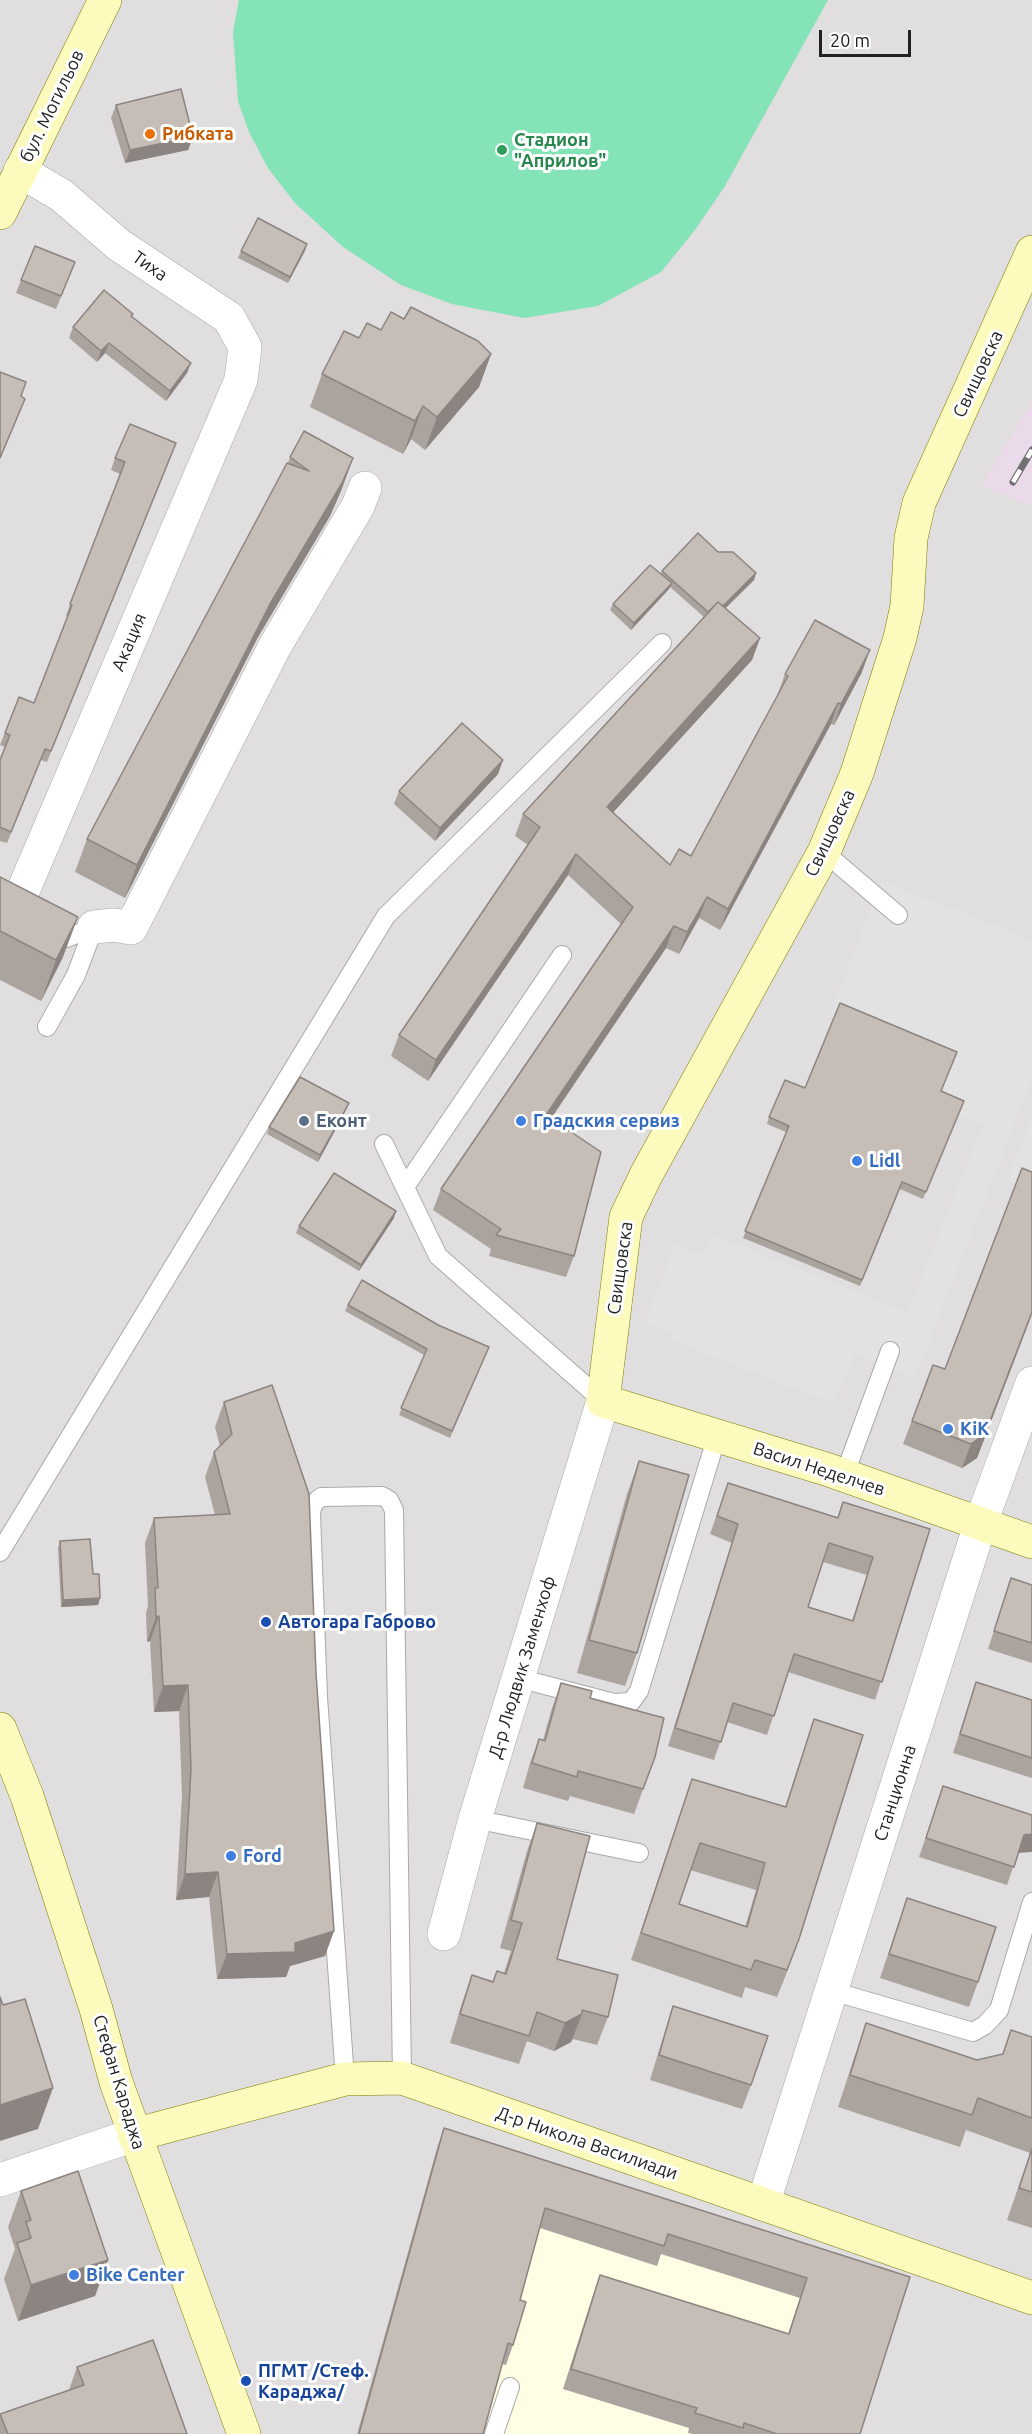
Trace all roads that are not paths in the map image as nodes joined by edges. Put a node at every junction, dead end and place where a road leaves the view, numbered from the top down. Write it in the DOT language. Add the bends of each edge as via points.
graph roads {
  1 [pos="105,0"];
  2 [pos="20,171"];
  3 [pos="0,213"];
  4 [pos="1032,252"];
  5 [pos="241,380"];
  6 [pos="365,489"];
  7 [pos="662,643"];
  8 [pos="824,852"];
  9 [pos="6,902"];
  10 [pos="898,915"];
  11 [pos="94,927"];
  12 [pos="562,956"];
  13 [pos="47,1027"];
  14 [pos="384,1144"];
  15 [pos="405,1187"];
  16 [pos="890,1351"];
  17 [pos="1032,1383"];
  18 [pos="603,1401"];
  19 [pos="717,1436"];
  20 [pos="844,1476"];
  21 [pos="980,1525"];
  22 [pos="1032,1542"];
  23 [pos="0,1552"];
  24 [pos="519,1678"];
  25 [pos="0,1729"];
  26 [pos="475,1819"];
  27 [pos="639,1853"];
  28 [pos="1032,1902"];
  29 [pos="444,1934"];
  30 [pos="832,1991"];
  31 [pos="402,2078"];
  32 [pos="345,2079"];
  33 [pos="134,2135"];
  34 [pos="0,2180"];
  35 [pos="763,2204"];
  36 [pos="1032,2298"];
  37 [pos="510,2387"];
  38 [pos="244,2434"];
  39 [pos="495,2434"];
  1 -- 2 [label="street, бул. Могильов"];
  2 -- 3 [label="street, бул. Могильов"];
  2 -- 5 [label="street, Тиха" via="61,195 119,245 229,318 245,347"];
  4 -- 8 [label="street, Свищовска" via="919,503 911,538 907,606 897,649 857,774"];
  5 -- 9 [label="street, Акация"];
  6 -- 11 [label="street" via="275,646 132,928"];
  7 -- 23 [label="lane" via="386,916"];
  8 -- 10 [label="lane"];
  8 -- 18 [label="street, Свищовска" via="626,1217"];
  9 -- 11 [label="lane" via="67,938"];
  11 -- 13 [label="lane" via="76,975"];
  12 -- 15 [label="lane"];
  14 -- 15 [label="lane"];
  15 -- 18 [label="lane" via="438,1256"];
  16 -- 20 [label="lane"];
  17 -- 21 [label="street, Станционна"];
  18 -- 19 [label="street, Васил Неделчев"];
  18 -- 24 [label="street, Д-р Людвик Заменхоф"];
  19 -- 20 [label="street, Васил Неделчев"];
  19 -- 24 [label="lane" via="639,1691 631,1702 614,1703"];
  20 -- 21 [label="street, Васил Неделчев"];
  21 -- 22 [label="street, Васил Неделчев"];
  21 -- 30 [label="street, Станционна"];
  24 -- 26 [label="street, Д-р Людвик Заменхоф"];
  25 -- 33 [label="street, Стефан Караджа" via="27,1796"];
  26 -- 27 [label="lane"];
  26 -- 29 [label="street, Д-р Людвик Заменхоф"];
  28 -- 30 [label="lane" via="999,2010 973,2032"];
  30 -- 35 [label="street, Станционна"];
  31 -- 32 [label="street, Д-р Никола Василиади"];
  31 -- 32 [label="lane" via="394,1510 382,1496 321,1497 311,1515 318,1697"];
  31 -- 35 [label="street, Д-р Никола Василиади"];
  32 -- 33 [label="street, Д-р Никола Василиади"];
  33 -- 34 [label="street"];
  33 -- 38 [label="street, Стефан Караджа"];
  35 -- 36 [label="street, Д-р Никола Василиади"];
  37 -- 39 [label="lane"];
}
